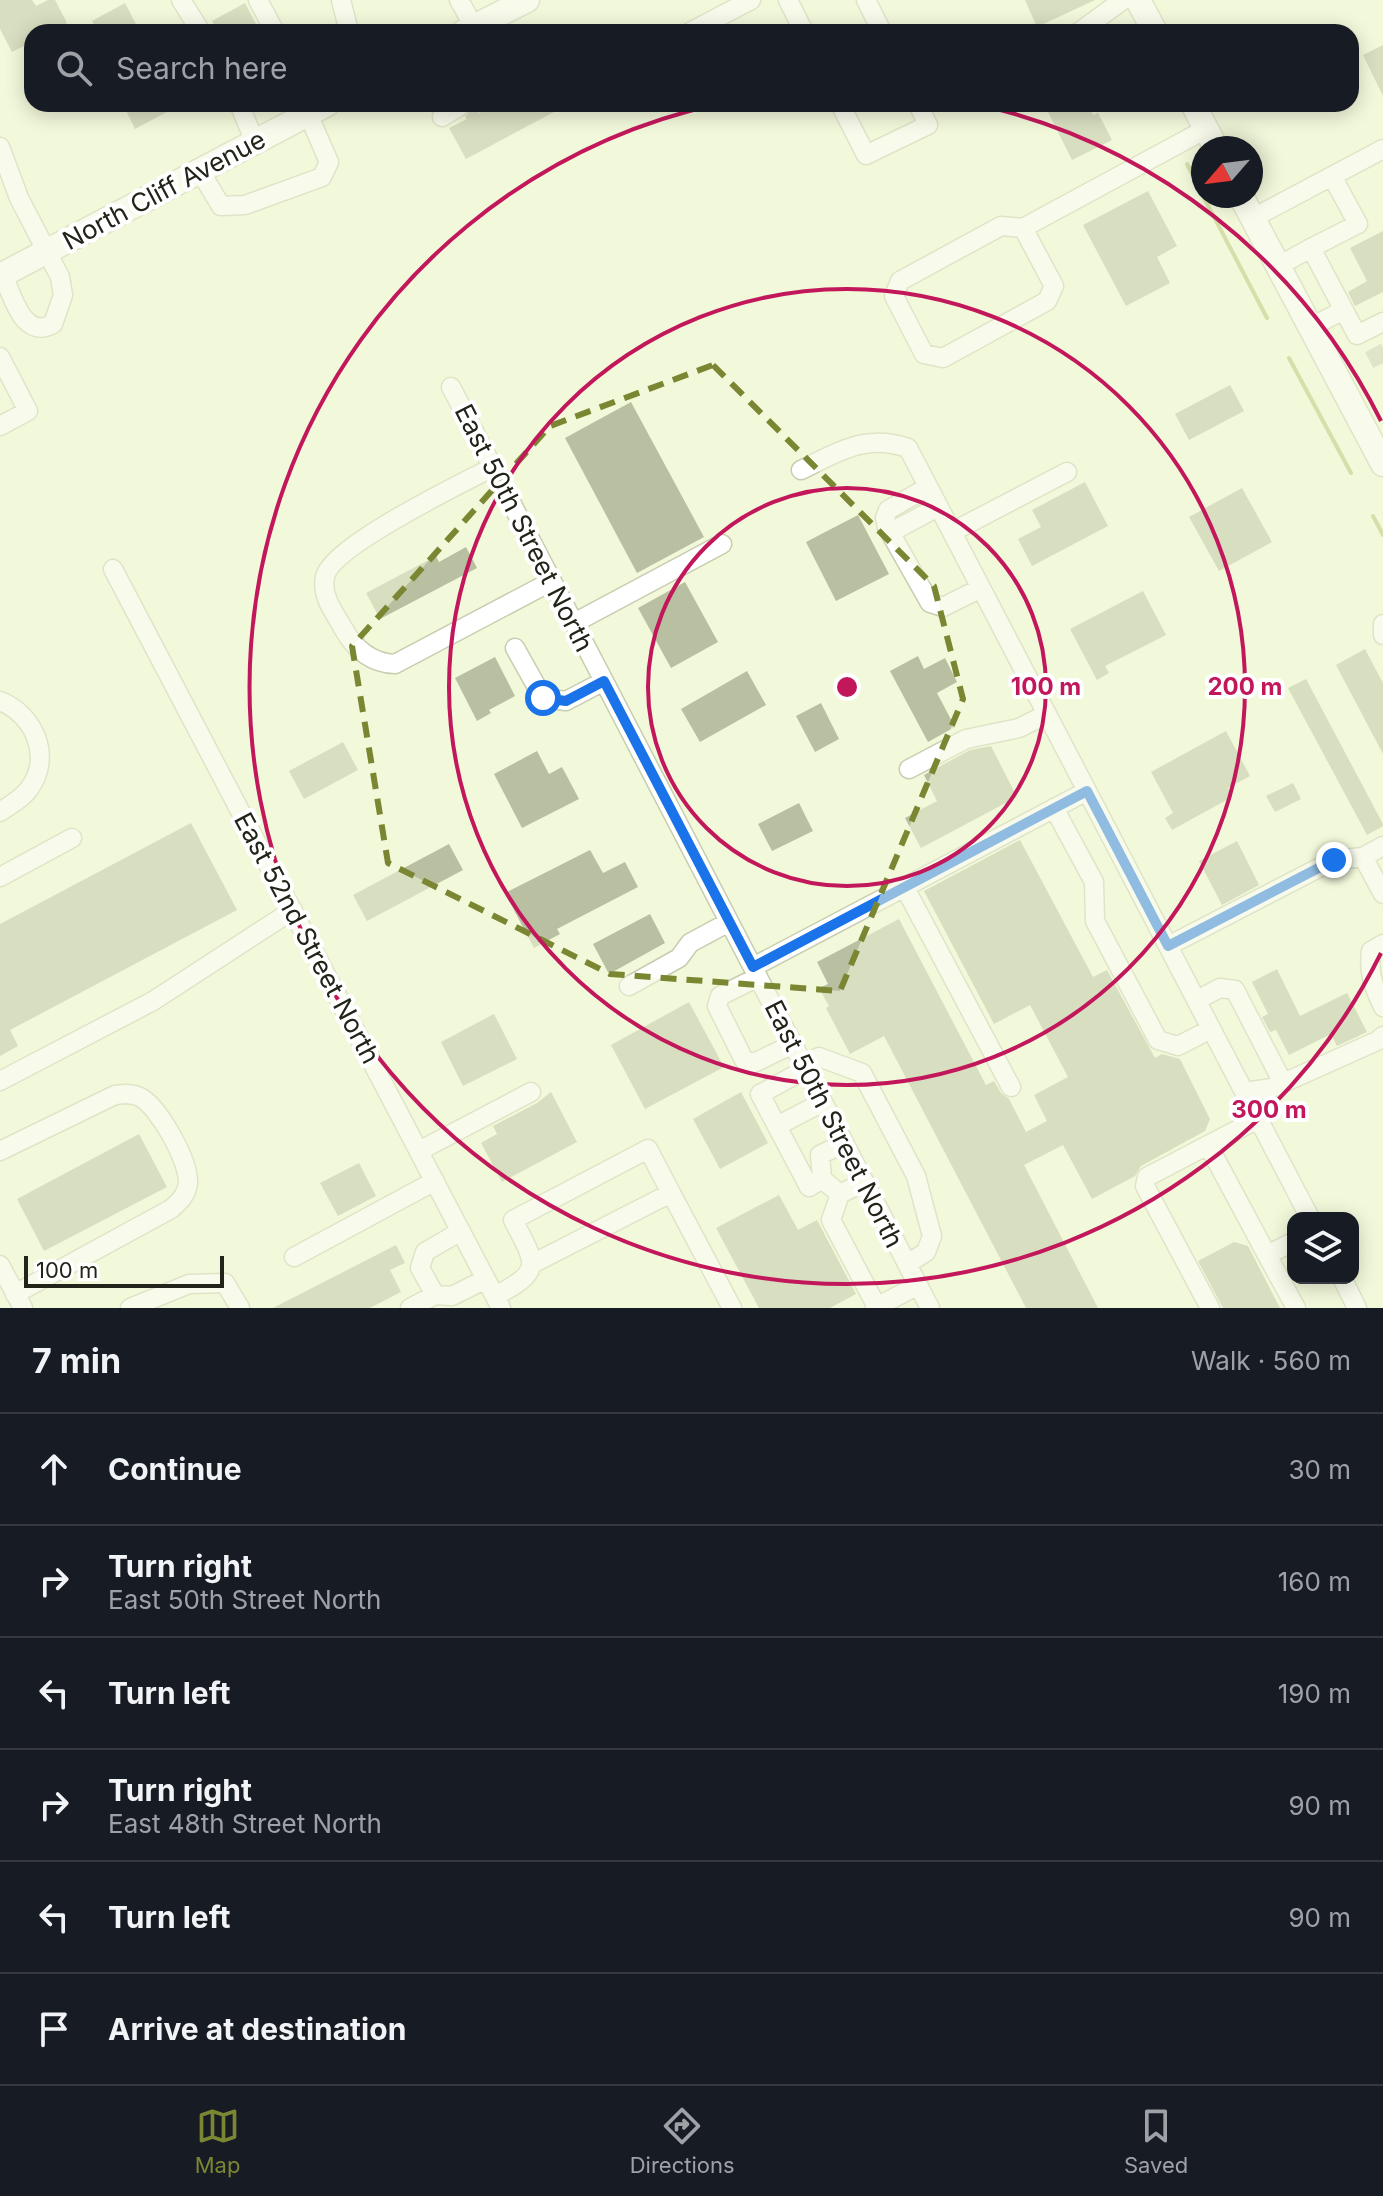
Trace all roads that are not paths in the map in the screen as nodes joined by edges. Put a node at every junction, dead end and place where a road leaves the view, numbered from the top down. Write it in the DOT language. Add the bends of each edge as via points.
graph roads {
  1 [pos="181,0"];
  2 [pos="258,0"];
  3 [pos="341,0"];
  4 [pos="459,0"];
  5 [pos="527,0"];
  6 [pos="751,0"];
  7 [pos="788,0"];
  8 [pos="866,0"];
  9 [pos="1123,0"];
  10 [pos="1138,0"];
  11 [pos="196,24"];
  12 [pos="271,24"];
  13 [pos="347,24"];
  14 [pos="465,24"];
  15 [pos="481,24"];
  16 [pos="705,24"];
  17 [pos="800,24"];
  18 [pos="878,24"];
  19 [pos="1090,24"];
  20 [pos="1151,24"];
  21 [pos="242,112"];
  22 [pos="309,112"];
  23 [pos="317,112"];
  24 [pos="450,112"];
  25 [pos="844,112"];
  26 [pos="922,112"];
  27 [pos="1197,112"];
  28 [pos="442,117"];
  29 [pos="1209,136"];
  30 [pos="255,142"];
  31 [pos="0,147"];
  32 [pos="1191,148"];
  33 [pos="1383,149"];
  34 [pos="200,171"];
  35 [pos="1332,176"];
  36 [pos="1248,208"];
  37 [pos="1253,218"];
  38 [pos="1023,228"];
  39 [pos="1311,248"];
  40 [pos="47,251"];
  41 [pos="1278,266"];
  42 [pos="2,275"];
  43 [pos="1344,310"];
  44 [pos="1311,327"];
  45 [pos="1375,334"];
  46 [pos="0,357"];
  47 [pos="0,378"];
  48 [pos="451,387"];
  49 [pos="20,415"];
  50 [pos="0,426"];
  51 [pos="1381,454"];
  52 [pos="493,467"];
  53 [pos="801,470"];
  54 [pos="1067,472"];
  55 [pos="928,487"];
  56 [pos="938,507"];
  57 [pos="891,532"];
  58 [pos="952,532"];
  59 [pos="722,544"];
  60 [pos="113,569"];
  61 [pos="552,581"];
  62 [pos="981,588"];
  63 [pos="574,623"];
  64 [pos="1383,624"];
  65 [pos="1383,635"];
  66 [pos="515,648"];
  67 [pos="604,681"];
  68 [pos="0,701"];
  69 [pos="1047,714"];
  70 [pos="909,769"];
  71 [pos="1087,791"];
  72 [pos="1054,808"];
  73 [pos="0,812"];
  74 [pos="72,838"];
  75 [pos="1383,846"];
  76 [pos="1363,857"];
  77 [pos="0,877"];
  78 [pos="904,886"];
  79 [pos="1383,894"];
  80 [pos="293,910"];
  81 [pos="729,922"];
  82 [pos="1383,944"];
  83 [pos="1168,946"];
  84 [pos="755,972"];
  85 [pos="629,986"];
  86 [pos="1197,1000"];
  87 [pos="1383,1007"];
  88 [pos="1211,1029"];
  89 [pos="1383,1036"];
  90 [pos="793,1044"];
  91 [pos="804,1065"];
  92 [pos="0,1081"];
  93 [pos="1283,1083"];
  94 [pos="1011,1087"];
  95 [pos="531,1092"];
  96 [pos="1245,1092"];
  97 [pos="823,1102"];
  98 [pos="1258,1119"];
  99 [pos="777,1126"];
  100 [pos="844,1143"];
  101 [pos="1208,1145"];
  102 [pos="0,1151"];
  103 [pos="419,1151"];
  104 [pos="822,1179"];
  105 [pos="435,1181"];
  106 [pos="864,1182"];
  107 [pos="671,1193"];
  108 [pos="840,1194"];
  109 [pos="1307,1212"];
  110 [pos="461,1231"];
  111 [pos="1287,1245"];
  112 [pos="1267,1255"];
  113 [pos="294,1257"];
  114 [pos="532,1264"];
  115 [pos="907,1264"];
  116 [pos="0,1265"];
  117 [pos="486,1279"];
  118 [pos="1345,1284"];
  119 [pos="918,1285"];
  120 [pos="435,1295"];
  121 [pos="19,1301"];
  122 [pos="498,1302"];
  123 [pos="876,1307"];
  124 [pos="130,1308"];
  125 [pos="240,1308"];
  126 [pos="410,1308"];
  127 [pos="732,1308"];
  128 [pos="930,1308"];
  129 [pos="1210,1308"];
  130 [pos="1296,1308"];
  131 [pos="1357,1308"];
  1 -- 11 [label="street"];
  2 -- 12 [label="street"];
  3 -- 13 [label="street"];
  4 -- 14 [label="street"];
  5 -- 15 [label="main road"];
  6 -- 16 [label="street"];
  7 -- 17 [label="street"];
  8 -- 18 [label="street"];
  9 -- 19 [label="street"];
  10 -- 20 [label="main road"];
  21 -- 30 [label="street"];
  22 -- 30 [label="main road, North Cliff Avenue"];
  23 -- 34 [label="street" via="329,162 322,177 245,205 221,206"];
  24 -- 28 [label="street"];
  25 -- 26 [label="street" via="866,155 928,125"];
  27 -- 29 [label="main road"];
  30 -- 34 [label="main road, North Cliff Avenue"];
  31 -- 40 [label="street"];
  32 -- 38 [label="street"];
  33 -- 35 [label="street"];
  34 -- 40 [label="main road, North Cliff Avenue"];
  35 -- 37 [label="street"];
  35 -- 39 [label="street" via="1358,224"];
  36 -- 37 [label="main road"];
  37 -- 41 [label="main road"];
  38 -- 38 [label="street" via="1001,226 900,281 894,296 924,354 943,358 1047,301 1054,286"];
  39 -- 41 [label="street"];
  39 -- 43 [label="street"];
  40 -- 42 [label="main road, North Cliff Avenue"];
  40 -- 42 [label="street" via="63,295 53,324 42,330 21,314"];
  41 -- 44 [label="main road"];
  43 -- 44 [label="street"];
  43 -- 45 [label="street" via="1357,335"];
  44 -- 51 [label="main road"];
  46 -- 49 [label="street" via="28,411"];
  47 -- 49 [label="street"];
  48 -- 52 [label="street, East 50th Street North"];
  49 -- 50 [label="street"];
  52 -- 61 [label="street, East 50th Street North"];
  52 -- 61 [label="street" via="359,540 325,574 324,594 350,642 381,663 395,664"];
  53 -- 55 [label="street" via="854,446 879,441 908,448"];
  54 -- 58 [label="street"];
  55 -- 56 [label="street"];
  55 -- 57 [label="street" via="888,510 885,518"];
  56 -- 57 [label="street"];
  56 -- 58 [label="street"];
  57 -- 62 [label="street" via="930,603 943,607"];
  58 -- 62 [label="street"];
  59 -- 63 [label="street"];
  60 -- 80 [label="street, East 52nd Street North"];
  61 -- 63 [label="street, East 50th Street North"];
  62 -- 69 [label="street"];
  63 -- 67 [label="street, East 50th Street North"];
  64 -- 65 [label="street"];
  66 -- 67 [label="street" via="543,698 566,701"];
  67 -- 81 [label="street, East 50th Street North"];
  68 -- 73 [label="street" via="31,726 41,756 30,788"];
  69 -- 70 [label="street" via="1019,728 966,739"];
  69 -- 71 [label="street"];
  71 -- 72 [label="street"];
  71 -- 83 [label="street"];
  72 -- 78 [label="street"];
  72 -- 88 [label="street" via="1094,882 1095,921 1158,1040 1178,1046"];
  74 -- 77 [label="street"];
  75 -- 76 [label="street"];
  76 -- 79 [label="street"];
  76 -- 83 [label="street" via="1334,860"];
  78 -- 84 [label="street"];
  78 -- 94 [label="street"];
  80 -- 92 [label="street" via="153,1001"];
  80 -- 103 [label="street, East 52nd Street North"];
  81 -- 84 [label="street, East 50th Street North"];
  81 -- 85 [label="street"];
  82 -- 87 [label="street" via="1371,951 1369,964"];
  83 -- 86 [label="street"];
  84 -- 90 [label="street, East 50th Street North"];
  84 -- 90 [label="street" via="720,996 717,1006 744,1060 754,1063"];
  86 -- 88 [label="street"];
  86 -- 93 [label="street" via="1220,988 1235,990"];
  88 -- 96 [label="street"];
  89 -- 93 [label="street"];
  90 -- 91 [label="street, East 50th Street North"];
  91 -- 97 [label="street, East 50th Street North"];
  91 -- 99 [label="street" via="760,1094"];
  91 -- 115 [label="street" via="819,1057 862,1073 916,1176 932,1236 926,1252"];
  93 -- 96 [label="street"];
  95 -- 103 [label="street"];
  96 -- 98 [label="street"];
  97 -- 99 [label="street"];
  97 -- 100 [label="street, East 50th Street North"];
  98 -- 101 [label="street"];
  98 -- 109 [label="street"];
  99 -- 104 [label="street" via="809,1187"];
  100 -- 104 [label="street" via="820,1155"];
  100 -- 106 [label="street, East 50th Street North"];
  101 -- 112 [label="street"];
  101 -- 129 [label="street" via="1147,1177 1145,1186"];
  102 -- 121 [label="street" via="115,1095 135,1095 152,1106 162,1122 184,1162 188,1183 171,1209"];
  103 -- 105 [label="street, East 52nd Street North"];
  104 -- 108 [label="street"];
  105 -- 110 [label="street, East 52nd Street North"];
  105 -- 113 [label="street"];
  106 -- 108 [label="street"];
  106 -- 115 [label="street, East 50th Street North"];
  107 -- 114 [label="street"];
  107 -- 114 [label="street" via="648,1149 513,1220"];
  107 -- 127 [label="street"];
  108 -- 123 [label="street" via="831,1220"];
  110 -- 117 [label="street, East 52nd Street North"];
  110 -- 120 [label="street" via="425,1252 420,1268"];
  111 -- 112 [label="street"];
  112 -- 130 [label="street"];
  114 -- 122 [label="street" via="522,1283"];
  115 -- 119 [label="street, East 50th Street North"];
  116 -- 121 [label="street"];
  117 -- 120 [label="street" via="452,1296"];
  117 -- 122 [label="street, East 52nd Street North"];
  118 -- 131 [label="street"];
  119 -- 123 [label="street"];
  119 -- 128 [label="street, East 50th Street North"];
  120 -- 126 [label="street"];
  124 -- 125 [label="street" via="189,1284 225,1283"];
}
